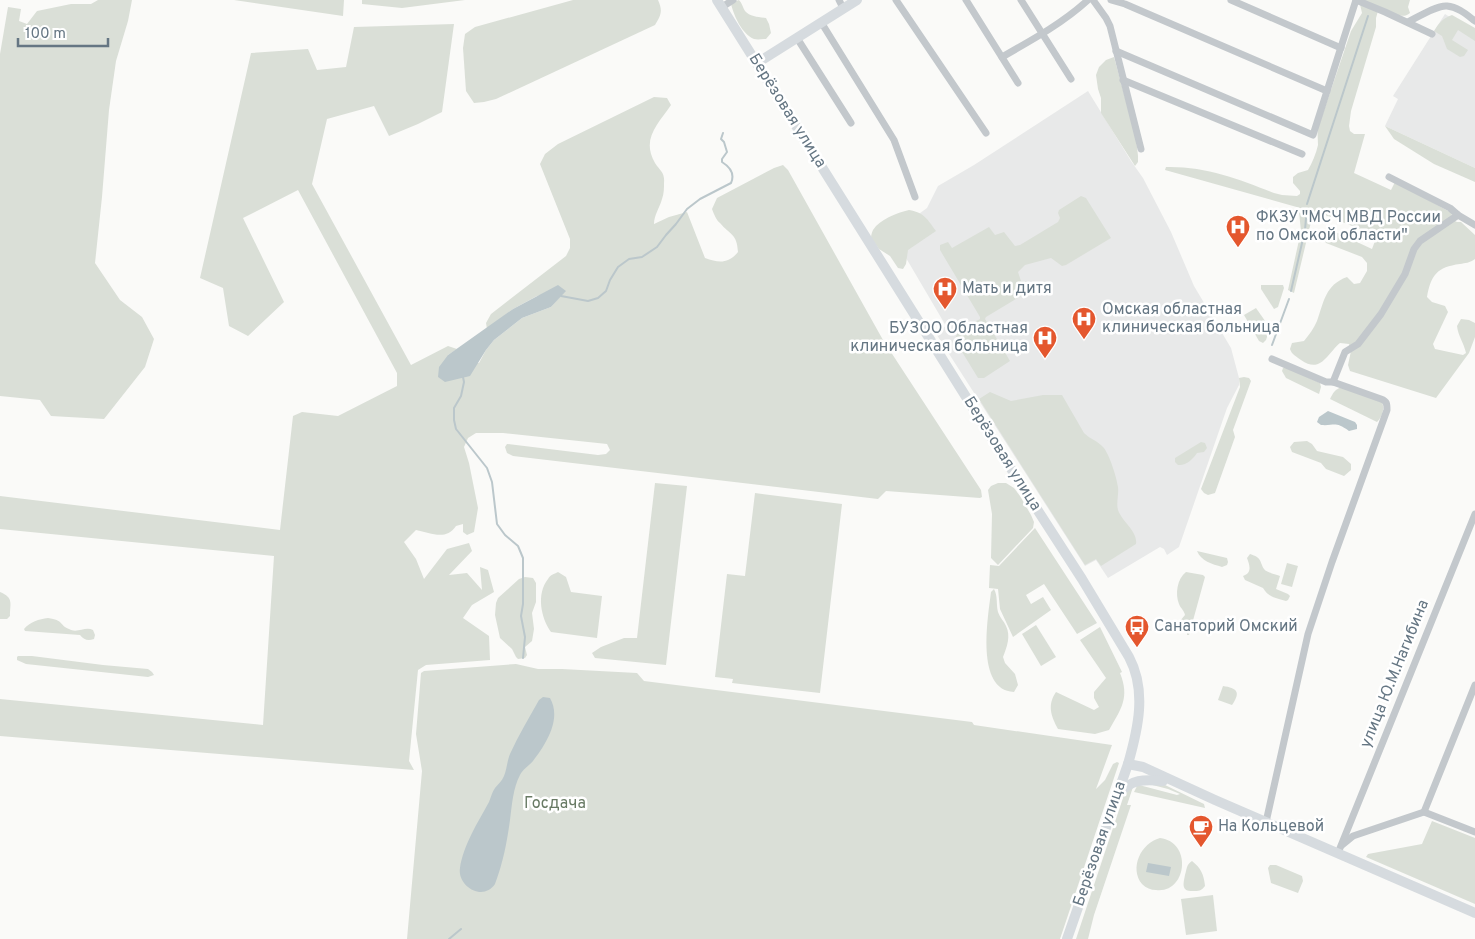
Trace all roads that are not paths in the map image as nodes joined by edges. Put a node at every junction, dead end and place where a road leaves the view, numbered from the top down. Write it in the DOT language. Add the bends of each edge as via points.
graph roads {
  1 [pos="733,0"];
  2 [pos="857,0"];
  3 [pos="896,0"];
  4 [pos="966,0"];
  5 [pos="1021,0"];
  6 [pos="1088,0"];
  7 [pos="1093,0"];
  8 [pos="1111,0"];
  9 [pos="1231,0"];
  10 [pos="1356,0"];
  11 [pos="720,4"];
  12 [pos="841,4"];
  13 [pos="1475,21"];
  14 [pos="821,22"];
  15 [pos="1408,22"];
  16 [pos="1042,34"];
  17 [pos="1432,34"];
  18 [pos="797,38"];
  19 [pos="1341,48"];
  20 [pos="1116,51"];
  21 [pos="1002,57"];
  22 [pos="757,63"];
  23 [pos="1071,79"];
  24 [pos="1123,80"];
  25 [pos="1018,83"];
  26 [pos="1327,91"];
  27 [pos="851,123"];
  28 [pos="986,133"];
  29 [pos="1141,149"];
  30 [pos="1302,154"];
  31 [pos="1389,177"];
  32 [pos="915,197"];
  33 [pos="1458,215"];
  34 [pos="1475,225"];
  35 [pos="1272,359"];
  36 [pos="1333,382"];
  37 [pos="1475,514"];
  38 [pos="1475,685"];
  39 [pos="1128,764"];
  40 [pos="1162,781"];
  41 [pos="1117,797"];
  42 [pos="1215,800"];
  43 [pos="1424,812"];
  44 [pos="1266,822"];
  45 [pos="1475,832"];
  46 [pos="1340,849"];
  47 [pos="1475,913"];
  48 [pos="1067,939"];
  1 -- 11 [label="street"];
  2 -- 12 [label="main road"];
  3 -- 28 [label="street"];
  4 -- 21 [label="street"];
  5 -- 16 [label="street"];
  6 -- 16 [label="street"];
  7 -- 20 [label="street" via="1110,26"];
  8 -- 26 [label="street"];
  9 -- 19 [label="street"];
  10 -- 15 [label="street"];
  10 -- 19 [label="street"];
  11 -- 22 [label="main road, Берёзовая улица"];
  12 -- 14 [label="main road"];
  13 -- 15 [label="street" via="1446,6"];
  14 -- 18 [label="main road"];
  14 -- 32 [label="street" via="894,140"];
  15 -- 17 [label="street"];
  16 -- 21 [label="street"];
  16 -- 23 [label="street"];
  18 -- 22 [label="main road"];
  18 -- 27 [label="street"];
  19 -- 26 [label="street"];
  20 -- 24 [label="street"];
  20 -- 26 [label="street" via="1313,135"];
  21 -- 25 [label="street"];
  22 -- 39 [label="main road, Берёзовая улица" via="1133,664 1139,689 1139,715"];
  24 -- 29 [label="street"];
  24 -- 30 [label="street"];
  31 -- 33 [label="street"];
  33 -- 34 [label="street"];
  33 -- 36 [label="street" via="1420,241 1414,249 1405,274 1381,314 1358,344 1345,352"];
  35 -- 36 [label="street"];
  36 -- 44 [label="street" via="1386,401 1387,410 1308,634"];
  37 -- 46 [label="street, улица Ю.М.Нагибина"];
  38 -- 43 [label="street"];
  39 -- 40 [label="main road"];
  39 -- 41 [label="main road, Берёзовая улица"];
  39 -- 42 [label="main road" via="1143,767"];
  40 -- 41 [label="main road" via="1138,780 1126,786"];
  40 -- 42 [label="main road"];
  41 -- 48 [label="main road, Берёзовая улица"];
  42 -- 44 [label="main road"];
  43 -- 45 [label="street"];
  43 -- 46 [label="street" via="1352,836"];
  44 -- 46 [label="main road"];
  46 -- 47 [label="main road"];
}
